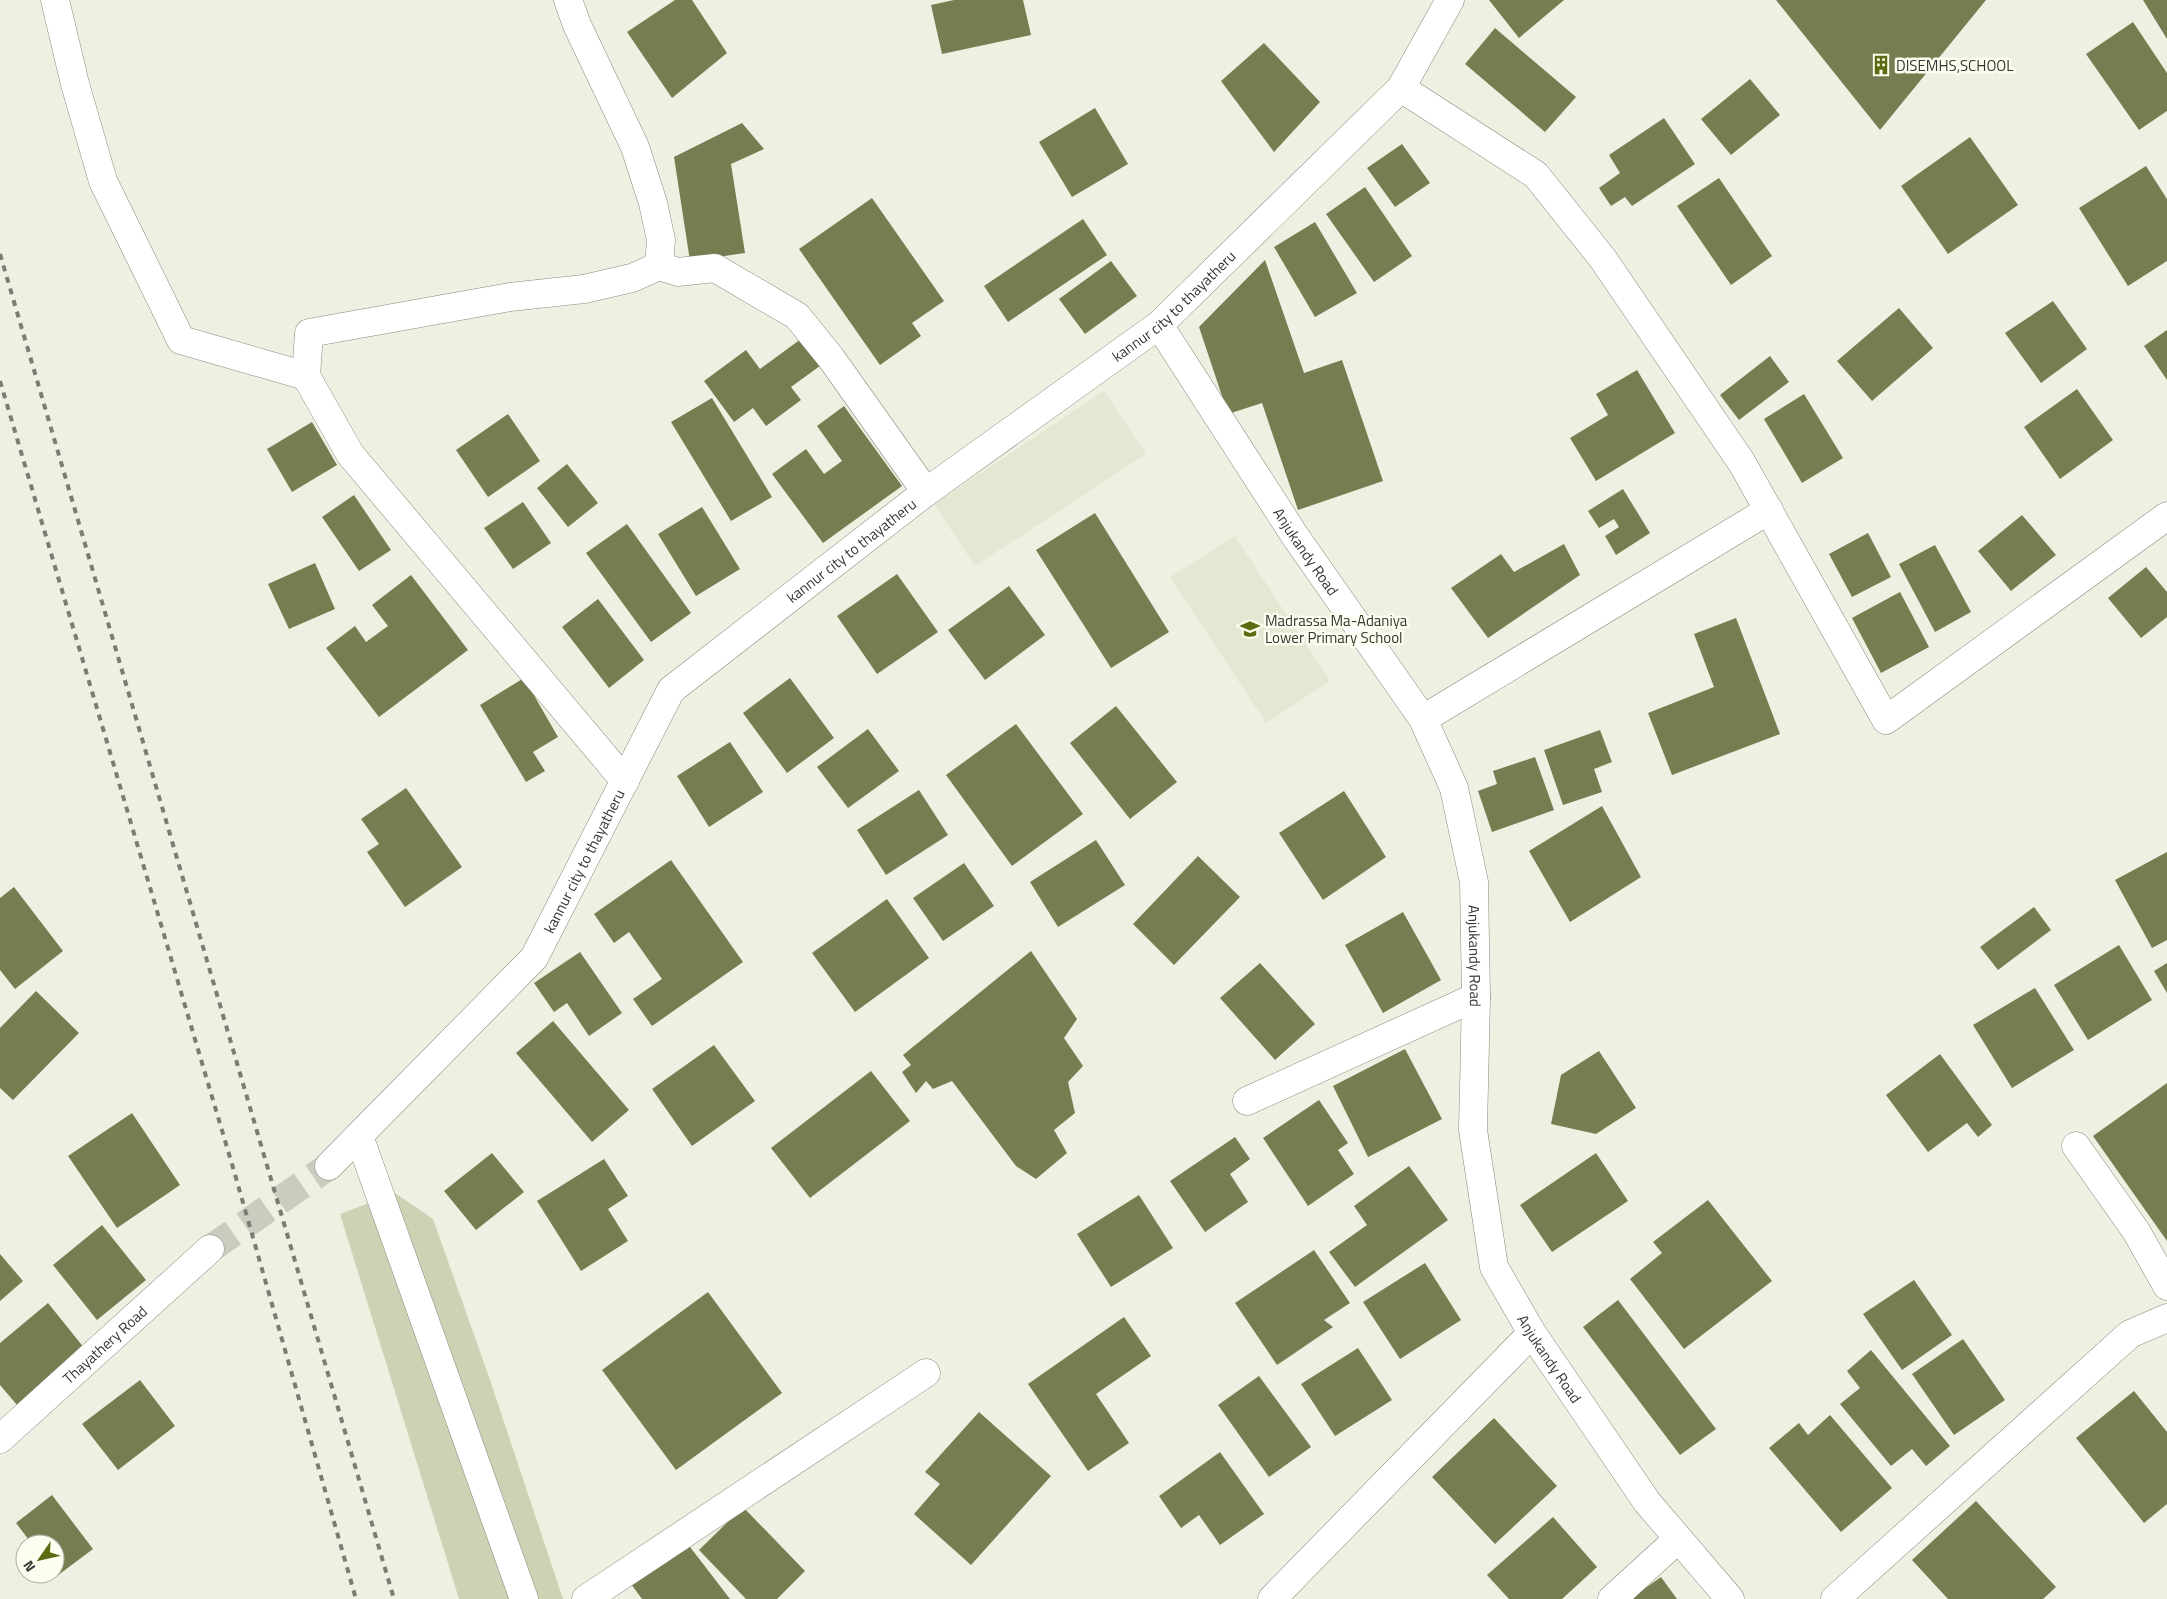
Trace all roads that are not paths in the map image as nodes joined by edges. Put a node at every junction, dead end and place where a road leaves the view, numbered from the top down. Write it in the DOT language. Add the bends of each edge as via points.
graph roads {
  1 [pos="55,0"];
  2 [pos="568,0"];
  3 [pos="1450,0"];
  4 [pos="1401,88"];
  5 [pos="659,266"];
  6 [pos="1159,325"];
  7 [pos="306,376"];
  8 [pos="926,492"];
  9 [pos="1769,510"];
  10 [pos="2167,516"];
  11 [pos="1423,719"];
  12 [pos="624,781"];
  13 [pos="1476,997"];
  14 [pos="1247,1101"];
  15 [pos="359,1136"];
  16 [pos="2076,1146"];
  17 [pos="328,1166"];
  18 [pos="210,1248"];
  19 [pos="2167,1286"];
  20 [pos="2167,1318"];
  21 [pos="1532,1333"];
  22 [pos="926,1372"];
  23 [pos="0,1439"];
  24 [pos="1678,1539"];
  25 [pos="524,1599"];
  26 [pos="586,1599"];
  27 [pos="1272,1599"];
  28 [pos="1612,1599"];
  29 [pos="1730,1599"];
  30 [pos="1835,1599"];
  1 -- 7 [label="street" via="103,181 181,340"];
  2 -- 5 [label="street" via="635,147 661,240"];
  3 -- 4 [label="street, kannur city to thayatheru"];
  4 -- 6 [label="street, kannur city to thayatheru"];
  4 -- 9 [label="street" via="1536,175 1603,259 1742,463"];
  5 -- 7 [label="street" via="632,278 584,290 510,297 309,333"];
  5 -- 8 [label="street" via="678,272 714,268 797,316 832,358"];
  6 -- 8 [label="street, kannur city to thayatheru"];
  6 -- 11 [label="street, Anjukandy Road" via="1295,536"];
  7 -- 12 [label="street" via="350,454"];
  8 -- 12 [label="street, kannur city to thayatheru" via="671,690"];
  9 -- 10 [label="street" via="1886,720"];
  9 -- 11 [label="street"];
  11 -- 13 [label="street, Anjukandy Road" via="1454,788 1474,882"];
  12 -- 15 [label="street, kannur city to thayatheru" via="534,958"];
  13 -- 14 [label="street"];
  13 -- 21 [label="street, Anjukandy Road" via="1473,1130 1494,1267"];
  15 -- 17 [label="street, kannur city to thayatheru"];
  15 -- 25 [label="street"];
  16 -- 19 [label="street" via="2136,1231"];
  18 -- 23 [label="street, Thayathery Road"];
  20 -- 30 [label="street" via="2130,1334"];
  21 -- 24 [label="street, Anjukandy Road" via="1646,1502"];
  21 -- 27 [label="street"];
  22 -- 26 [label="street"];
  24 -- 28 [label="street"];
  24 -- 29 [label="street, Anjukandy Road"];
}
